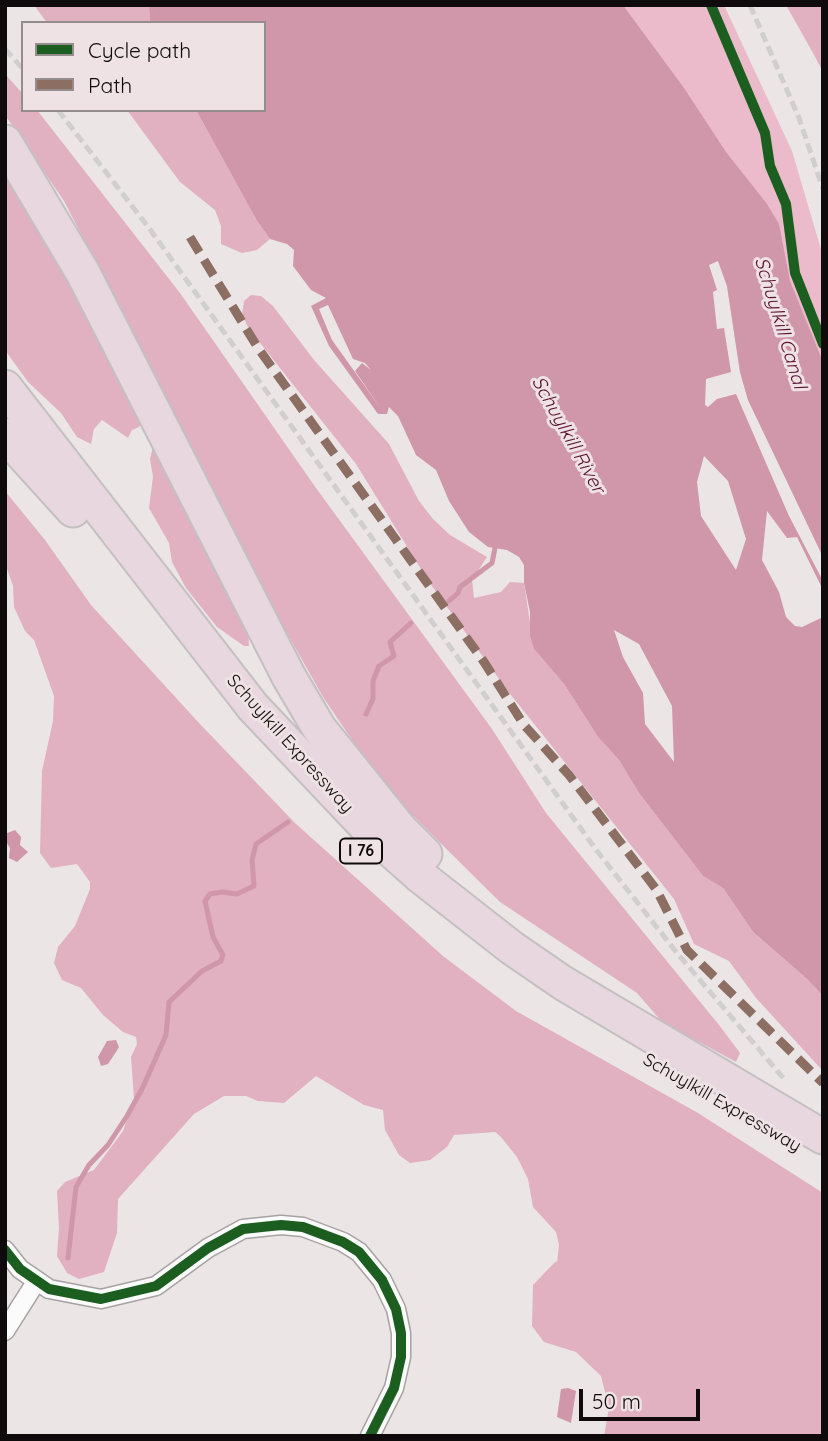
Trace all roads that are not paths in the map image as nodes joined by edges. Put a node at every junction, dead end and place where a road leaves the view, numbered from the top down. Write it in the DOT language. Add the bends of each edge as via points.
graph roads {
  1 [pos="5,142"];
  2 [pos="5,387"];
  3 [pos="5,422"];
  4 [pos="5,435"];
  5 [pos="72,510"];
  6 [pos="512,948"];
  7 [pos="823,1137"];
  8 [pos="823,1162"];
  9 [pos="5,1250"];
  10 [pos="36,1282"];
  11 [pos="5,1331"];
  12 [pos="370,1436"];
  1 -- 6 [label="highway" via="83,273 319,728 401,830"];
  2 -- 6 [label="highway, Schuylkill Expressway / I 76" via="292,751 375,836"];
  3 -- 5 [label="highway, Schuylkill Expressway / I 76"];
  4 -- 5 [label="highway"];
  5 -- 8 [label="highway, Schuylkill Expressway / I 76" via="266,754 389,877 558,1005"];
  6 -- 7 [label="highway, Schuylkill Expressway / I 76" via="629,1024"];
  9 -- 10 [label="street"];
  10 -- 11 [label="street"];
  10 -- 12 [label="street" via="74,1297 120,1297 156,1286 243,1229 281,1225 324,1233 359,1252 372,1266 390,1294 399,1321 398,1375"];
}
